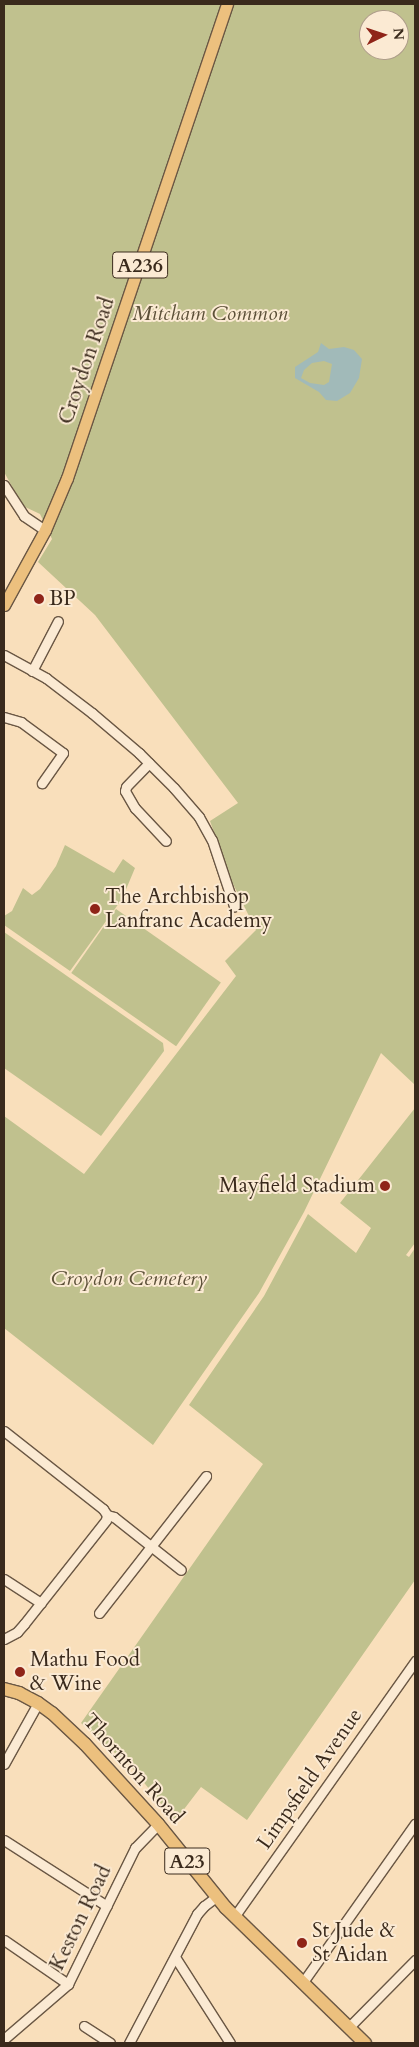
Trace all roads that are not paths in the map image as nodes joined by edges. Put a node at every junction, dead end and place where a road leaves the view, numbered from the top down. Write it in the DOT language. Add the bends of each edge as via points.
graph roads {
  1 [pos="227,4"];
  2 [pos="4,485"];
  3 [pos="45,530"];
  4 [pos="4,605"];
  5 [pos="58,621"];
  6 [pos="4,655"];
  7 [pos="32,671"];
  8 [pos="4,717"];
  9 [pos="149,763"];
  10 [pos="42,783"];
  11 [pos="166,841"];
  12 [pos="234,906"];
  13 [pos="4,1431"];
  14 [pos="206,1476"];
  15 [pos="107,1515"];
  16 [pos="151,1547"];
  17 [pos="181,1570"];
  18 [pos="4,1579"];
  19 [pos="41,1603"];
  20 [pos="99,1613"];
  21 [pos="4,1639"];
  22 [pos="415,1661"];
  23 [pos="4,1689"];
  24 [pos="38,1703"];
  25 [pos="4,1764"];
  26 [pos="158,1824"];
  27 [pos="415,1824"];
  28 [pos="4,1840"];
  29 [pos="216,1897"];
  30 [pos="107,1906"];
  31 [pos="234,1917"];
  32 [pos="4,1940"];
  33 [pos="175,1957"];
  34 [pos="415,1960"];
  35 [pos="302,1982"];
  36 [pos="68,1984"];
  37 [pos="84,2026"];
  38 [pos="349,2027"];
  39 [pos="4,2039"];
  40 [pos="110,2043"];
  41 [pos="129,2043"];
  42 [pos="230,2043"];
  43 [pos="365,2043"];
  1 -- 3 [label="main road, Croydon Road / A236" via="86,422"];
  2 -- 3 [label="street" via="24,516"];
  3 -- 4 [label="main road, A236"];
  5 -- 7 [label="street"];
  6 -- 7 [label="street"];
  7 -- 9 [label="street" via="92,713"];
  8 -- 10 [label="street" via="21,722 67,755"];
  9 -- 11 [label="street" via="125,791 135,808"];
  9 -- 12 [label="street" via="183,797 206,827"];
  13 -- 15 [label="street" via="102,1507"];
  14 -- 16 [label="street"];
  15 -- 16 [label="street"];
  15 -- 19 [label="street"];
  16 -- 17 [label="street"];
  16 -- 20 [label="street"];
  18 -- 19 [label="street"];
  19 -- 21 [label="street" via="19,1630"];
  22 -- 31 [label="street, Limpsfield Avenue"];
  23 -- 24 [label="highway, Thornton Road / A23"];
  24 -- 25 [label="street"];
  24 -- 26 [label="highway, Thornton Road / A23" via="86,1744"];
  26 -- 29 [label="highway, Thornton Road / A23"];
  26 -- 30 [label="street, Keston Road" via="135,1848"];
  27 -- 35 [label="street"];
  28 -- 30 [label="street"];
  29 -- 31 [label="highway, Thornton Road / A23"];
  29 -- 33 [label="street" via="200,1911"];
  30 -- 36 [label="street, Keston Road"];
  31 -- 35 [label="highway, Thornton Road / A23"];
  32 -- 36 [label="street"];
  33 -- 41 [label="street"];
  33 -- 42 [label="street"];
  34 -- 38 [label="street"];
  35 -- 38 [label="highway, Thornton Road / A23"];
  36 -- 39 [label="street, Keston Road"];
  37 -- 40 [label="street"];
  38 -- 43 [label="highway, Thornton Road / A23"];
}
